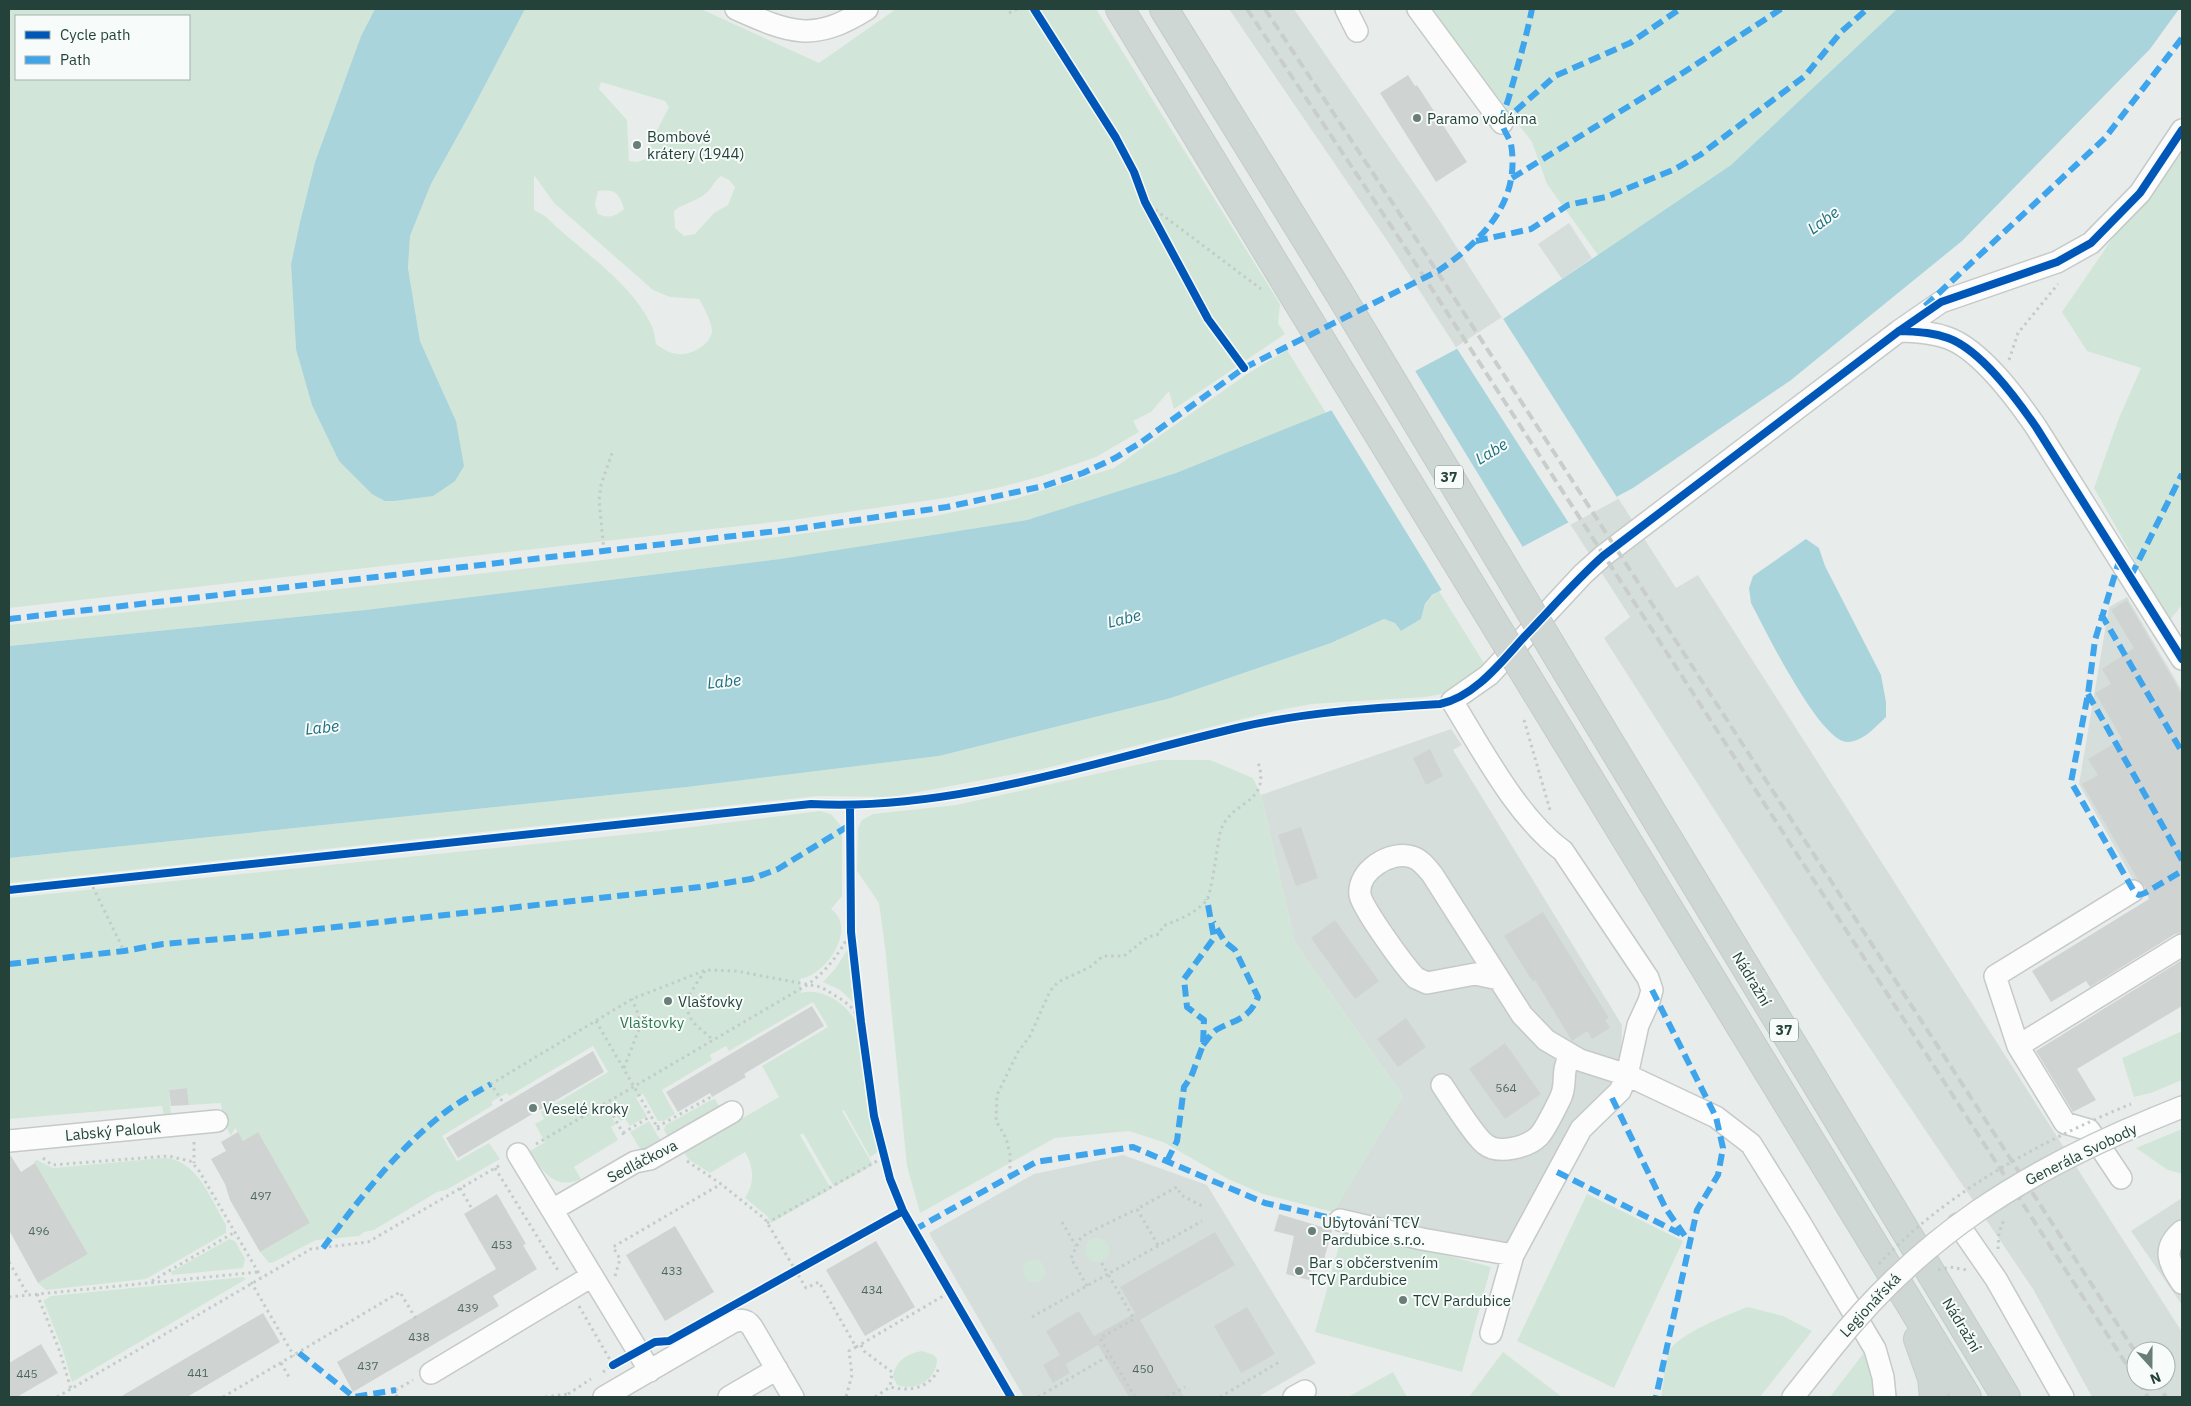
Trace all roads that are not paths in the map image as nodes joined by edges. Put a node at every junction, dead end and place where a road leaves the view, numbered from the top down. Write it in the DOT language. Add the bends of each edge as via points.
graph roads {
  1 [pos="736,9"];
  2 [pos="864,9"];
  3 [pos="1120,9"];
  4 [pos="1164,9"];
  5 [pos="1346,9"];
  6 [pos="1418,9"];
  7 [pos="1357,31"];
  8 [pos="1502,123"];
  9 [pos="2182,130"];
  10 [pos="1899,331"];
  11 [pos="2181,656"];
  12 [pos="2133,891"];
  13 [pos="2182,945"];
  14 [pos="1499,979"];
  15 [pos="2018,1046"];
  16 [pos="1570,1055"];
  17 [pos="1627,1075"];
  18 [pos="1442,1085"];
  19 [pos="2182,1106"];
  20 [pos="732,1112"];
  21 [pos="217,1121"];
  22 [pos="9,1141"];
  23 [pos="518,1154"];
  24 [pos="2121,1178"];
  25 [pos="552,1210"];
  26 [pos="1340,1220"];
  27 [pos="1958,1224"];
  28 [pos="2182,1231"];
  29 [pos="1513,1255"];
  30 [pos="592,1276"];
  31 [pos="2182,1283"];
  32 [pos="1900,1288"];
  33 [pos="1491,1332"];
  34 [pos="777,1369"];
  35 [pos="650,1371"];
  36 [pos="431,1373"];
  37 [pos="610,1396"];
  38 [pos="729,1397"];
  39 [pos="793,1397"];
  40 [pos="1793,1397"];
  41 [pos="1885,1397"];
  42 [pos="1934,1397"];
  43 [pos="1967,1397"];
  44 [pos="2006,1397"];
  45 [pos="2063,1397"];
  1 -- 2 [label="street" via="771,24 805,31 843,23"];
  3 -- 32 [label="main road, 37, bridge"];
  4 -- 44 [label="main road, Nádražní / 37, bridge" via="1338,291"];
  5 -- 7 [label="street"];
  6 -- 8 [label="street"];
  9 -- 10 [label="street" via="2140,193 2091,243 2057,262 1942,302"];
  10 -- 11 [label="street" via="1929,332 1950,339 1973,354 2012,392"];
  10 -- 17 [label="street" via="1604,556 1583,574 1489,675 1452,701 1496,773 1535,826 1562,852 1648,978 1652,990 1638,1025"];
  12 -- 15 [label="street" via="1995,976"];
  13 -- 15 [label="street"];
  14 -- 14 [label="street" via="1475,974 1427,983 1416,978 1363,902 1360,887 1363,878 1377,864 1395,856 1419,860 1432,874"];
  14 -- 16 [label="street" via="1534,1029"];
  15 -- 24 [label="street" via="2065,1123 2089,1130"];
  16 -- 17 [label="street"];
  16 -- 18 [label="street" via="1564,1067 1560,1098 1539,1136 1513,1148 1495,1149 1483,1144"];
  17 -- 29 [label="street" via="1616,1095 1581,1129"];
  17 -- 41 [label="street" via="1716,1117 1751,1144 1875,1349 1884,1377"];
  19 -- 27 [label="street, Generála Svobody, bridge" via="2066,1157"];
  20 -- 25 [label="street, Sedláčkova" via="678,1154 635,1162"];
  21 -- 22 [label="street, Labský Palouk"];
  23 -- 25 [label="street"];
  25 -- 30 [label="street"];
  26 -- 29 [label="street"];
  27 -- 40 [label="street, Legionářská, bridge" via="1915,1258 1873,1299"];
  27 -- 45 [label="street" via="1996,1279"];
  28 -- 31 [label="street" via="2171,1244 2169,1254"];
  29 -- 33 [label="street"];
  30 -- 35 [label="street"];
  30 -- 36 [label="street"];
  32 -- 42 [label="main road" via="1932,1378"];
  32 -- 43 [label="main road, 37"];
  34 -- 35 [label="street" via="742,1311 733,1322"];
  34 -- 38 [label="street"];
  34 -- 39 [label="street"];
  35 -- 37 [label="street"];
}
